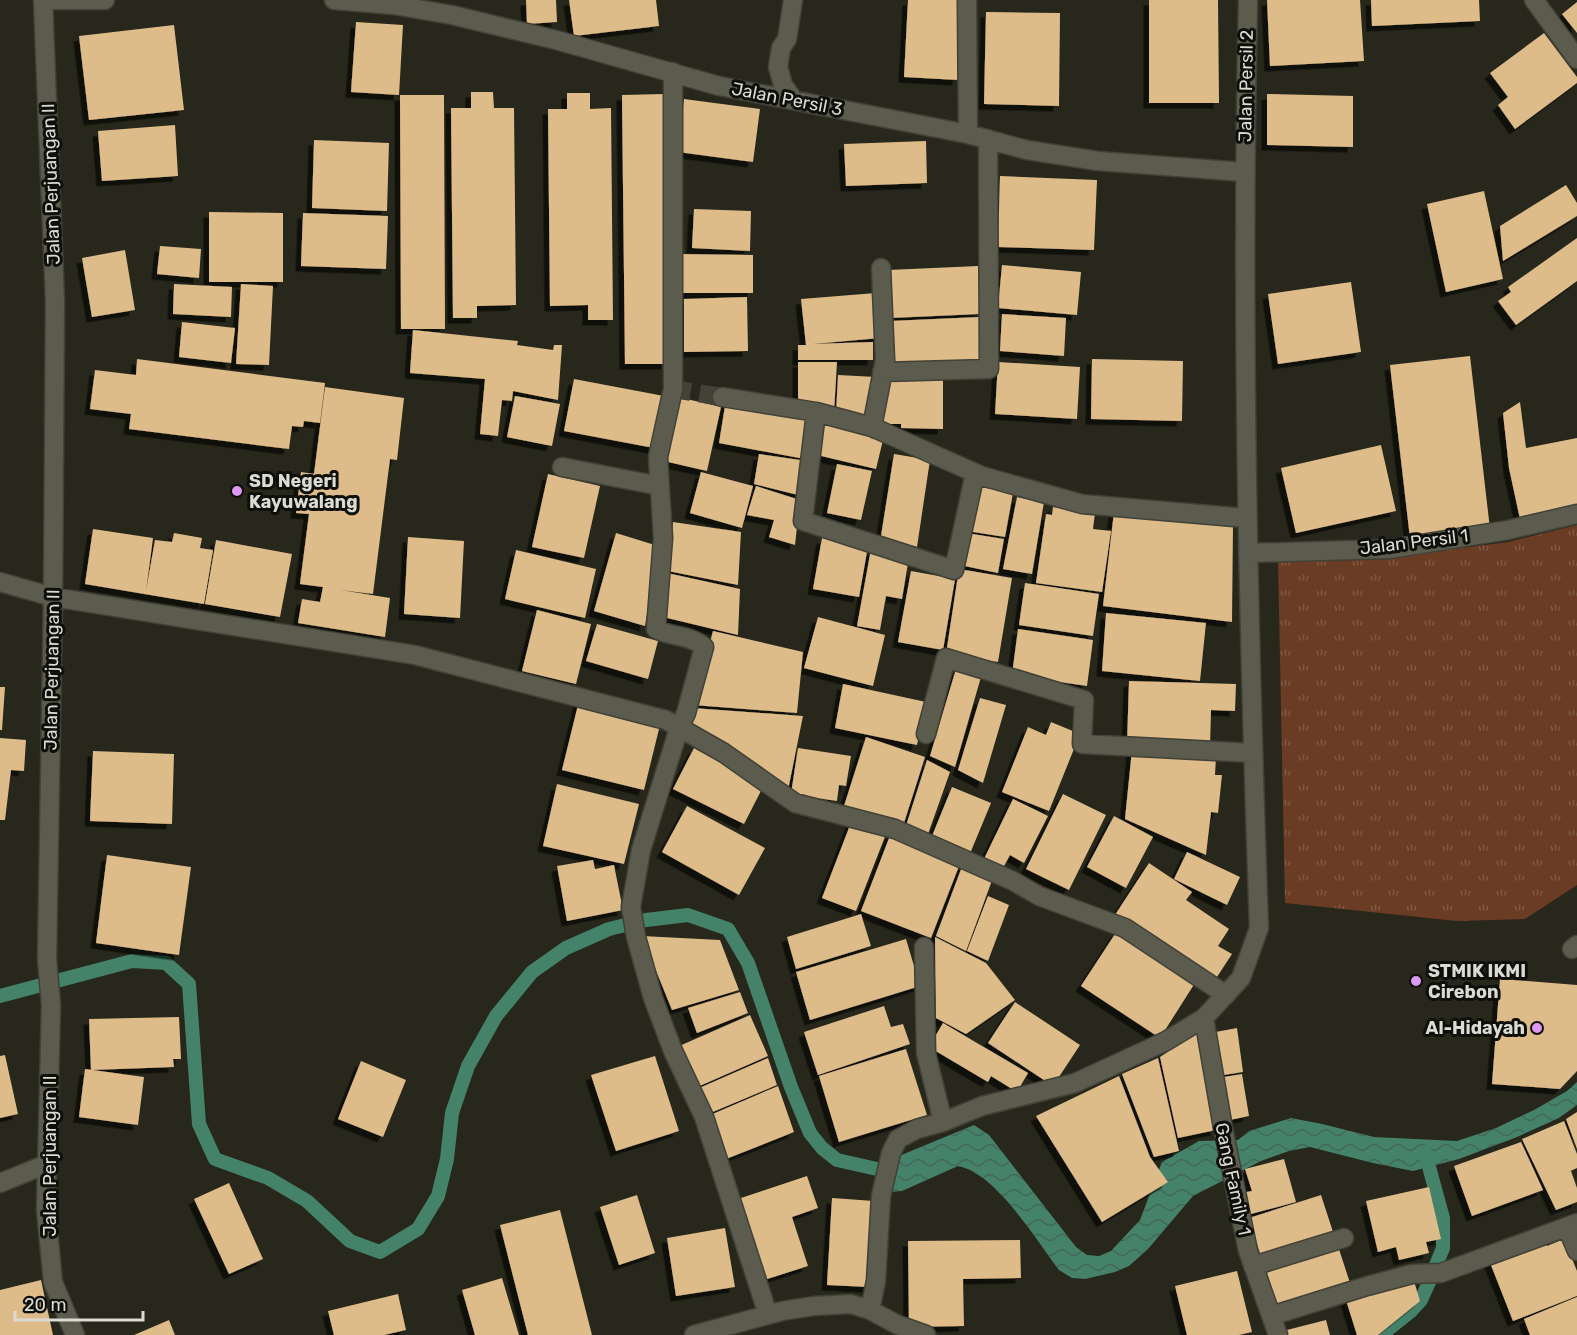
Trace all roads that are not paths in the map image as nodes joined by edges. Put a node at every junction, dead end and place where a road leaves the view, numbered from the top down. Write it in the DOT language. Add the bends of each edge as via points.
graph roads {
  1 [pos="43,0"];
  2 [pos="105,0"];
  3 [pos="334,0"];
  4 [pos="793,0"];
  5 [pos="967,0"];
  6 [pos="1248,0"];
  7 [pos="1534,0"];
  8 [pos="1577,59"];
  9 [pos="673,72"];
  10 [pos="793,99"];
  11 [pos="968,134"];
  12 [pos="988,139"];
  13 [pos="1244,172"];
  14 [pos="881,268"];
  15 [pos="882,372"];
  16 [pos="722,397"];
  17 [pos="816,412"];
  18 [pos="872,427"];
  19 [pos="562,467"];
  20 [pos="975,473"];
  21 [pos="660,486"];
  22 [pos="1577,514"];
  23 [pos="1246,518"];
  24 [pos="1248,553"];
  25 [pos="0,582"];
  26 [pos="53,597"];
  27 [pos="679,728"];
  28 [pos="926,734"];
  29 [pos="1253,753"];
  30 [pos="924,947"];
  31 [pos="1226,995"];
  32 [pos="1204,1018"];
  33 [pos="943,1122"];
  34 [pos="47,1164"];
  35 [pos="0,1183"];
  36 [pos="1572,1225"];
  37 [pos="1344,1238"];
  38 [pos="1577,1251"];
  39 [pos="1253,1266"];
  40 [pos="870,1310"];
  41 [pos="768,1315"];
  42 [pos="1271,1316"];
  43 [pos="75,1335"];
  44 [pos="694,1335"];
  45 [pos="926,1335"];
  46 [pos="1278,1335"];
  1 -- 2 [label="street"];
  1 -- 26 [label="street, Jalan Perjuangan II" via="56,302"];
  3 -- 9 [label="street, Jalan Persil 3" via="452,15"];
  4 -- 10 [label="street" via="778,67 783,85"];
  5 -- 11 [label="street"];
  6 -- 13 [label="street, Jalan Persil 2"];
  7 -- 8 [label="street"];
  9 -- 10 [label="street, Jalan Persil 3" via="719,86"];
  9 -- 21 [label="street" via="673,389 658,457"];
  10 -- 11 [label="street, Jalan Persil 3"];
  11 -- 12 [label="street, Jalan Persil 3"];
  12 -- 13 [label="street, Jalan Persil 3" via="1098,161"];
  12 -- 15 [label="street" via="989,369"];
  13 -- 23 [label="street, Jalan Persil 2"];
  14 -- 15 [label="street" via="885,360"];
  15 -- 18 [label="street"];
  16 -- 17 [label="street"];
  17 -- 18 [label="street"];
  17 -- 20 [label="street" via="802,520 954,570"];
  18 -- 20 [label="street"];
  19 -- 21 [label="street"];
  20 -- 23 [label="street" via="1083,504"];
  21 -- 27 [label="street" via="663,538 656,629 704,647"];
  22 -- 24 [label="street, Jalan Persil 1" via="1508,530 1390,549"];
  23 -- 24 [label="street, Jalan Persil 2"];
  24 -- 29 [label="street, Jalan Persil 2"];
  25 -- 26 [label="street"];
  26 -- 27 [label="street" via="415,654 666,720"];
  26 -- 34 [label="street, Jalan Perjuangan II" via="46,959 51,1005"];
  27 -- 31 [label="street" via="724,753 795,803 895,829 1039,896 1125,928"];
  27 -- 41 [label="street" via="641,850 631,907 653,998 704,1117"];
  28 -- 29 [label="street" via="946,658 1084,700 1082,744"];
  29 -- 31 [label="street, Jalan Persil 2" via="1258,928 1241,978"];
  30 -- 33 [label="street" via="926,1053"];
  31 -- 32 [label="street, Jalan Persil 2"];
  32 -- 33 [label="street, Jalan Persil 2" via="1166,1041 1075,1083 982,1106"];
  32 -- 39 [label="street, Gang Family 1" via="1234,1186"];
  33 -- 40 [label="street, Jalan Persil 2" via="898,1139 891,1153 881,1196 876,1281"];
  34 -- 35 [label="street"];
  34 -- 43 [label="street, Jalan Perjuangan II" via="46,1210 53,1282"];
  36 -- 38 [label="street"];
  36 -- 42 [label="street" via="1441,1272 1412,1274"];
  37 -- 39 [label="street"];
  39 -- 42 [label="street, Gang Family 1"];
  40 -- 41 [label="street" via="851,1304 823,1305"];
  40 -- 45 [label="street"];
  41 -- 44 [label="street"];
  42 -- 46 [label="street, Gang Family 1"];
}
